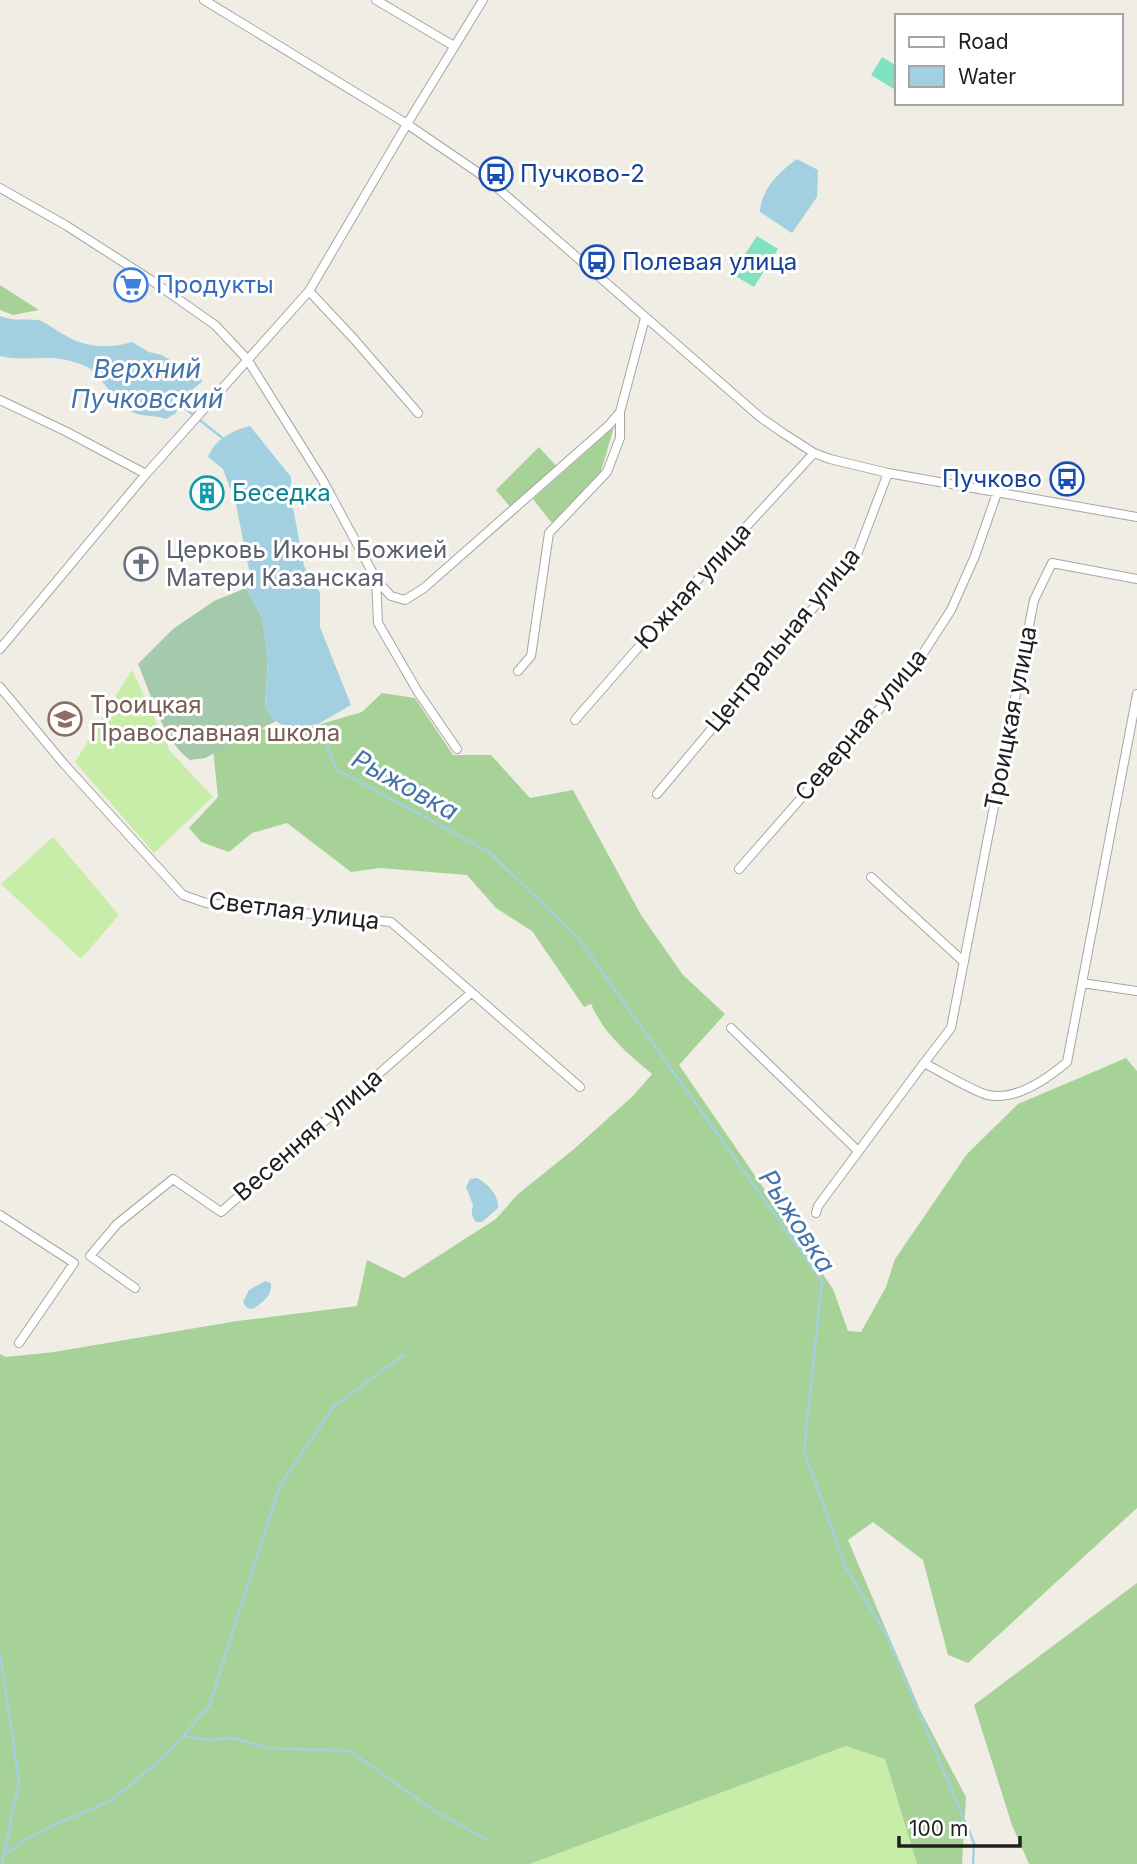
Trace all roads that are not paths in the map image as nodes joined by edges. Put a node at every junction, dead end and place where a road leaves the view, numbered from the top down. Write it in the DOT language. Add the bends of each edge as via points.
graph roads {
  1 [pos="204,0"];
  2 [pos="376,0"];
  3 [pos="483,0"];
  4 [pos="454,46"];
  5 [pos="407,124"];
  6 [pos="0,188"];
  7 [pos="309,291"];
  8 [pos="645,318"];
  9 [pos="247,359"];
  10 [pos="0,400"];
  11 [pos="620,412"];
  12 [pos="418,413"];
  13 [pos="814,453"];
  14 [pos="888,473"];
  15 [pos="146,474"];
  16 [pos="997,493"];
  17 [pos="1137,517"];
  18 [pos="376,579"];
  19 [pos="1137,579"];
  20 [pos="0,649"];
  21 [pos="518,671"];
  22 [pos="0,687"];
  23 [pos="1137,694"];
  24 [pos="575,720"];
  25 [pos="457,749"];
  26 [pos="1125,761"];
  27 [pos="1137,763"];
  28 [pos="657,794"];
  29 [pos="739,869"];
  30 [pos="871,877"];
  31 [pos="964,962"];
  32 [pos="1082,983"];
  33 [pos="1137,991"];
  34 [pos="471,993"];
  35 [pos="731,1028"];
  36 [pos="924,1063"];
  37 [pos="580,1087"];
  38 [pos="857,1150"];
  39 [pos="816,1213"];
  40 [pos="0,1214"];
  41 [pos="135,1288"];
  42 [pos="19,1343"];
  1 -- 5 [label="street"];
  2 -- 4 [label="street"];
  3 -- 4 [label="street"];
  4 -- 5 [label="street"];
  5 -- 7 [label="street"];
  5 -- 8 [label="street" via="486,178"];
  6 -- 9 [label="street" via="151,280 215,325"];
  7 -- 9 [label="street"];
  7 -- 12 [label="street"];
  8 -- 11 [label="street"];
  8 -- 13 [label="street" via="760,417"];
  9 -- 15 [label="street"];
  9 -- 18 [label="street" via="322,479"];
  10 -- 15 [label="street"];
  11 -- 18 [label="street" via="424,588 405,600 391,596"];
  11 -- 21 [label="street" via="619,443 607,472 549,533 531,656"];
  13 -- 14 [label="street"];
  13 -- 24 [label="street, Южная улица"];
  14 -- 16 [label="street"];
  14 -- 28 [label="street, Центральная улица" via="856,557"];
  15 -- 20 [label="street"];
  16 -- 17 [label="street"];
  16 -- 29 [label="street, Северная улица" via="951,610 909,675"];
  18 -- 25 [label="street" via="378,623"];
  19 -- 31 [label="street, Троицкая улица" via="1052,563 1034,600"];
  22 -- 34 [label="street, Светлая улица" via="183,895 206,903 391,922"];
  23 -- 26 [label="street"];
  26 -- 27 [label="street"];
  26 -- 32 [label="street"];
  30 -- 31 [label="street"];
  31 -- 36 [label="street, Троицкая улица" via="951,1028"];
  32 -- 33 [label="street"];
  32 -- 36 [label="street" via="1067,1062 1043,1082 988,1095"];
  34 -- 37 [label="street, Светлая улица"];
  34 -- 41 [label="street, Весенняя улица" via="220,1212 173,1180 117,1224 90,1256"];
  35 -- 38 [label="street"];
  36 -- 38 [label="street, Троицкая улица"];
  38 -- 39 [label="street, Троицкая улица"];
  40 -- 42 [label="street" via="74,1263"];
}
